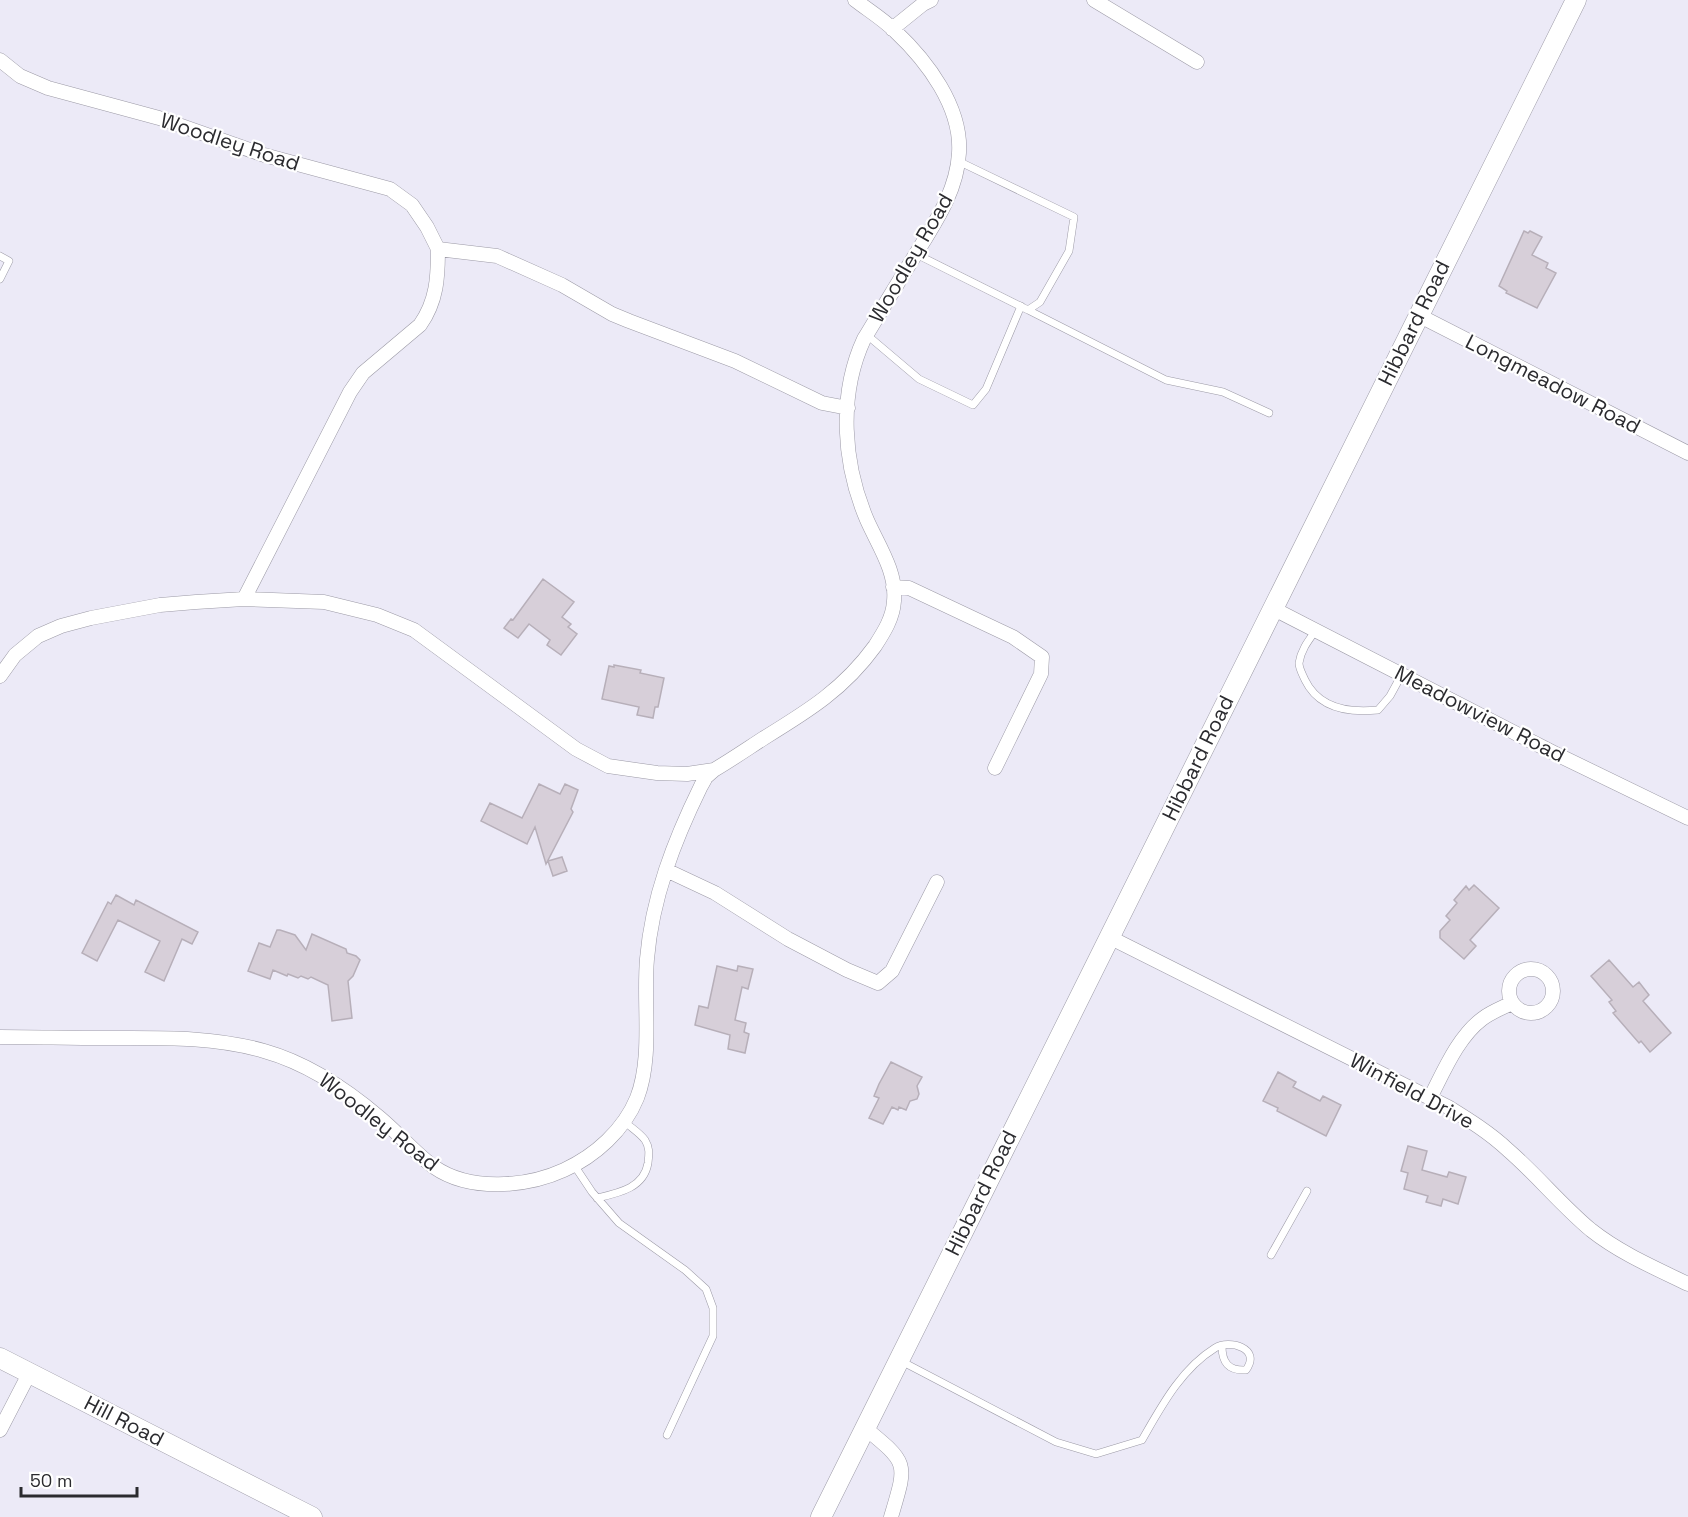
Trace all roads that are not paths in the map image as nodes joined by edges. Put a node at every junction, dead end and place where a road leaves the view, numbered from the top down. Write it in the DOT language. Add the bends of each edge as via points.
graph roads {
  1 [pos="855,0"];
  2 [pos="931,0"];
  3 [pos="1094,0"];
  4 [pos="1576,0"];
  5 [pos="892,28"];
  6 [pos="0,60"];
  7 [pos="1197,62"];
  8 [pos="958,162"];
  9 [pos="438,249"];
  10 [pos="916,254"];
  11 [pos="0,256"];
  12 [pos="0,279"];
  13 [pos="1021,306"];
  14 [pos="1029,310"];
  15 [pos="1418,315"];
  16 [pos="867,335"];
  17 [pos="848,408"];
  18 [pos="1269,413"];
  19 [pos="1688,453"];
  20 [pos="893,587"];
  21 [pos="244,599"];
  22 [pos="1272,608"];
  23 [pos="1316,630"];
  24 [pos="1402,674"];
  25 [pos="0,676"];
  26 [pos="995,768"];
  27 [pos="714,770"];
  28 [pos="1688,818"];
  29 [pos="666,870"];
  30 [pos="937,882"];
  31 [pos="1109,937"];
  32 [pos="1512,1003"];
  33 [pos="0,1037"];
  34 [pos="1430,1098"];
  35 [pos="624,1121"];
  36 [pos="574,1165"];
  37 [pos="1307,1191"];
  38 [pos="597,1198"];
  39 [pos="1271,1255"];
  40 [pos="1688,1284"];
  41 [pos="1222,1346"];
  42 [pos="0,1358"];
  43 [pos="899,1359"];
  44 [pos="30,1372"];
  45 [pos="865,1428"];
  46 [pos="0,1430"];
  47 [pos="667,1435"];
  48 [pos="312,1517"];
  49 [pos="821,1517"];
  50 [pos="891,1517"];
  1 -- 5 [label="street, Woodley Road"];
  2 -- 5 [label="street"];
  3 -- 7 [label="street"];
  4 -- 15 [label="street, Hibbard Road"];
  5 -- 8 [label="street, Woodley Road" via="917,54 945,96 958,134"];
  6 -- 9 [label="street, Woodley Road" via="20,76 48,88 159,118 264,155 390,189 412,206"];
  8 -- 10 [label="street, Woodley Road" via="943,210"];
  8 -- 14 [label="lane" via="1074,218 1069,251 1040,302"];
  9 -- 17 [label="street" via="497,256 562,285 621,318 735,361 822,403"];
  9 -- 21 [label="street, Woodley Road" via="438,283 427,316 363,373 350,392"];
  10 -- 13 [label="lane"];
  10 -- 16 [label="street, Woodley Road"];
  11 -- 12 [label="lane" via="9,261"];
  13 -- 14 [label="lane"];
  13 -- 16 [label="lane" via="986,389 974,405 919,379"];
  14 -- 18 [label="lane" via="1166,380 1223,392"];
  15 -- 19 [label="street, Longmeadow Road"];
  15 -- 22 [label="street, Hibbard Road"];
  16 -- 17 [label="street, Woodley Road" via="856,357"];
  17 -- 20 [label="street, Woodley Road" via="850,464 856,494 886,560"];
  20 -- 26 [label="street" via="909,588 1013,636 1042,657 1041,674"];
  20 -- 27 [label="street, Woodley Road" via="895,600 884,633 841,686"];
  21 -- 25 [label="street, Woodley Road" via="160,605 61,626 38,636 15,655"];
  21 -- 27 [label="street, Woodley Road" via="324,602 368,612 414,630 576,749 608,766 657,773"];
  22 -- 23 [label="street, Meadowview Road"];
  22 -- 31 [label="street, Hibbard Road"];
  23 -- 24 [label="street, Meadowview Road"];
  23 -- 24 [label="lane" via="1303,648 1299,666 1310,689 1331,707 1360,712 1378,710"];
  24 -- 28 [label="street, Meadowview Road"];
  27 -- 29 [label="street, Woodley Road" via="691,806"];
  29 -- 30 [label="street" via="715,893 788,939 878,983 892,971"];
  29 -- 35 [label="street, Woodley Road" via="647,958 642,1081"];
  31 -- 34 [label="street, Winfield Drive"];
  31 -- 43 [label="street, Hibbard Road"];
  32 -- 34 [label="street" via="1473,1027"];
  33 -- 36 [label="street, Woodley Road" via="172,1038 237,1044 312,1070 361,1103 450,1175 480,1182 526,1182"];
  34 -- 40 [label="street, Winfield Drive" via="1509,1150 1574,1215 1614,1247"];
  35 -- 36 [label="street, Woodley Road" via="594,1153"];
  35 -- 38 [label="lane" via="644,1138 650,1150 646,1173 624,1191"];
  36 -- 38 [label="lane"];
  37 -- 39 [label="lane"];
  38 -- 47 [label="lane" via="619,1223 706,1289 713,1308 713,1336"];
  41 -- 41 [label="lane" via="1237,1345 1247,1350 1251,1357 1245,1370 1228,1365 1222,1358"];
  41 -- 43 [label="lane" via="1189,1370 1142,1440 1096,1454 1056,1442"];
  42 -- 44 [label="street, Hill Road"];
  43 -- 45 [label="street, Hibbard Road"];
  44 -- 46 [label="street"];
  44 -- 48 [label="street, Hill Road"];
  45 -- 49 [label="street, Hibbard Road"];
  45 -- 50 [label="street" via="898,1458 902,1472"];
}
